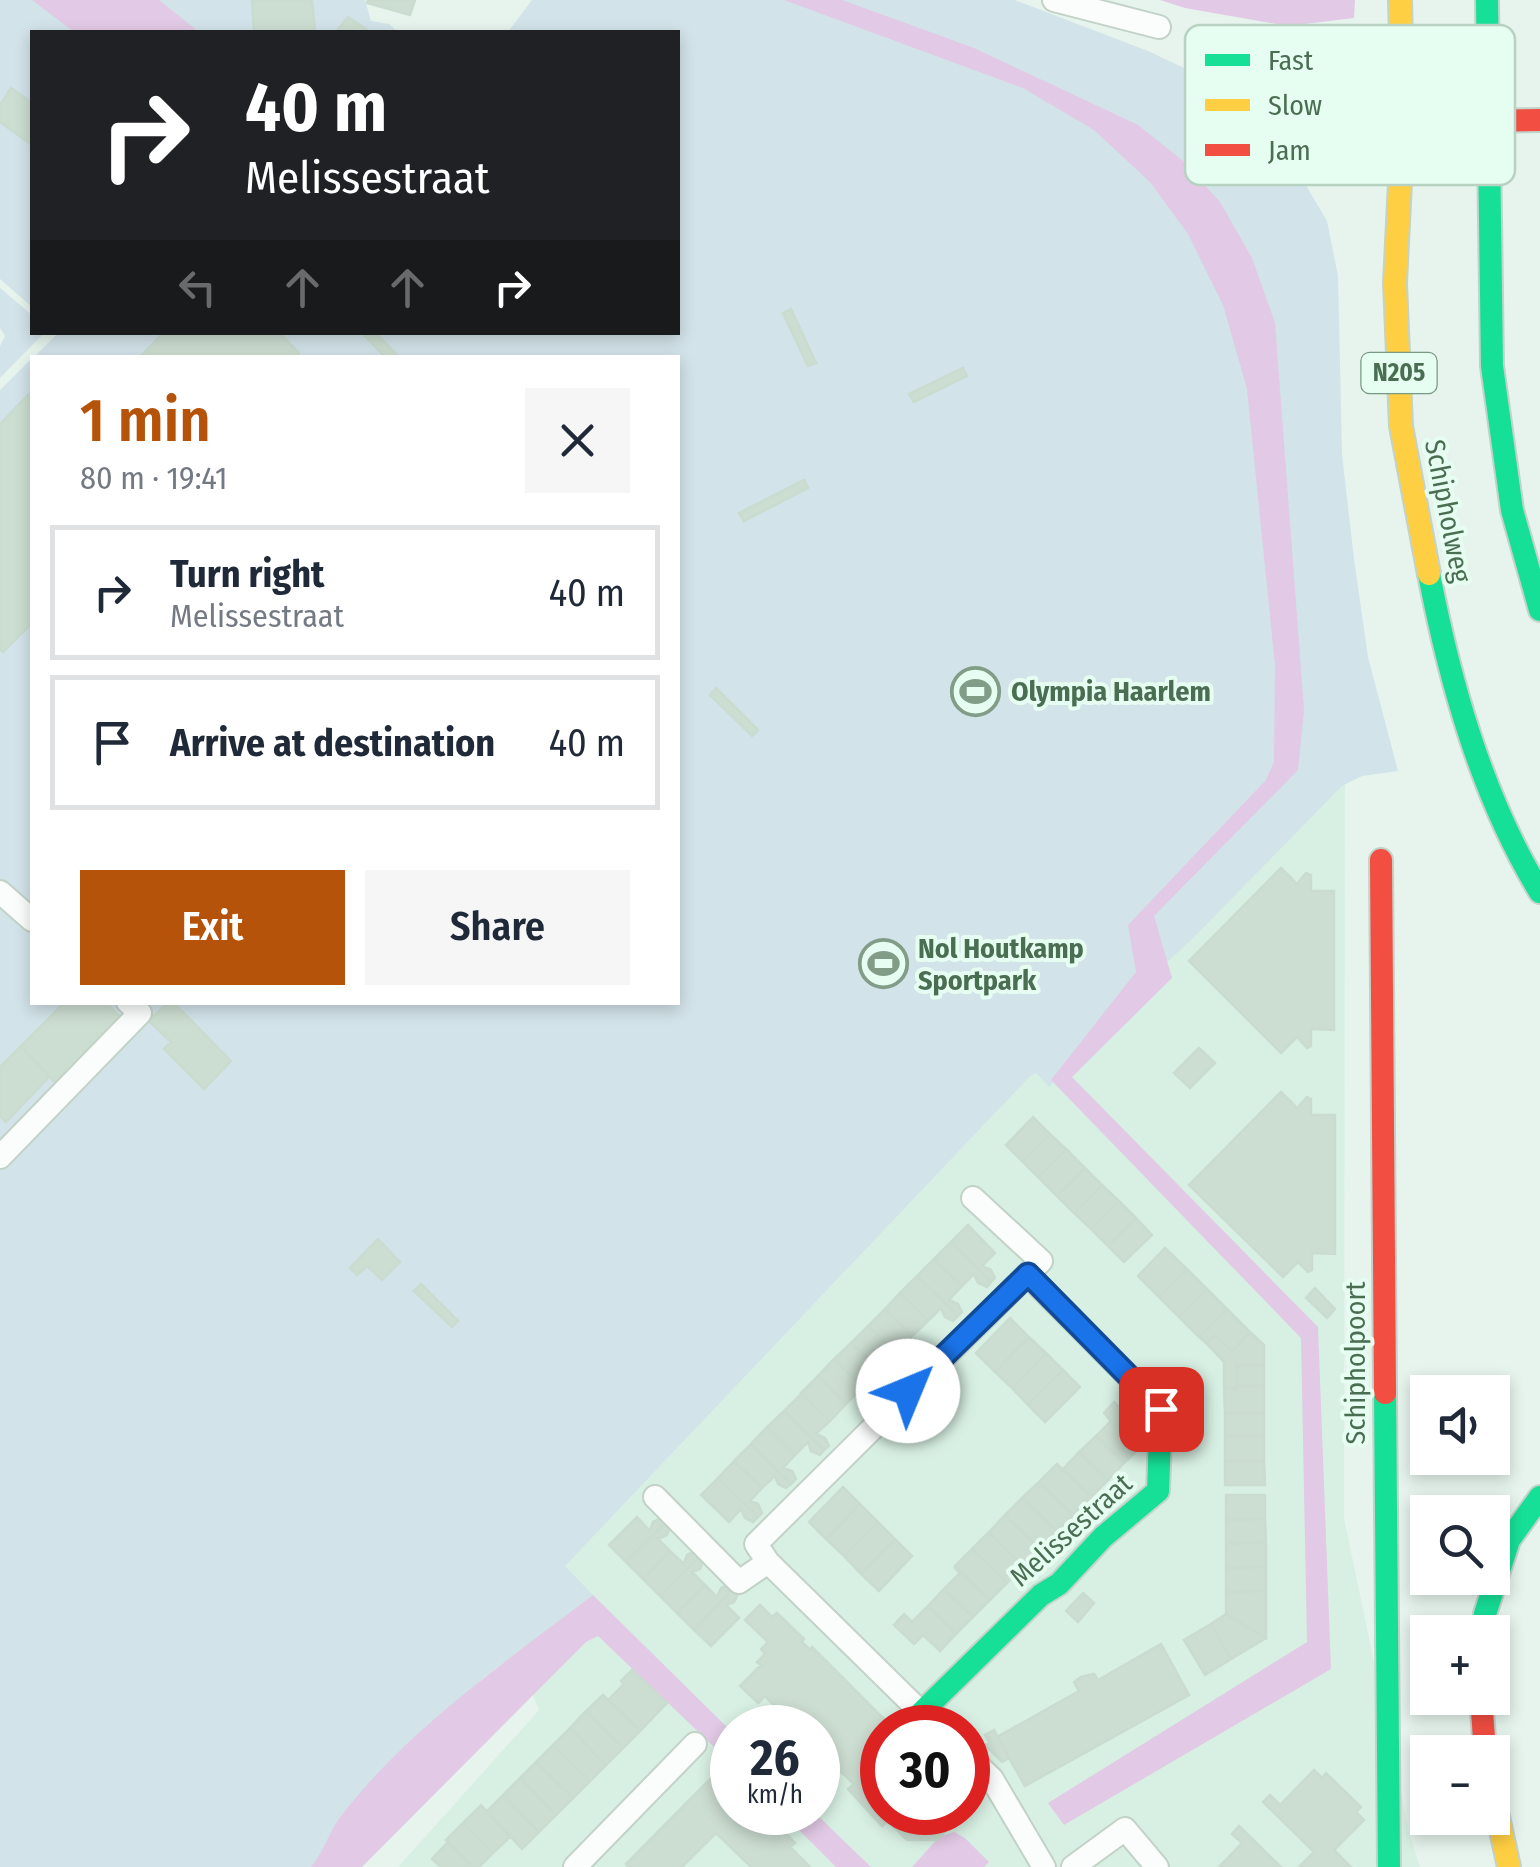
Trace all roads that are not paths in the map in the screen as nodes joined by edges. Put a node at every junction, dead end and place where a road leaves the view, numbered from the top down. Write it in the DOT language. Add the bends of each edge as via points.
graph roads {
  1 [pos="1054,0"];
  2 [pos="1400,0"];
  3 [pos="1401,25"];
  4 [pos="1159,27"];
  5 [pos="1515,120"];
  6 [pos="1540,120"];
  7 [pos="1401,185"];
  8 [pos="1489,185"];
  9 [pos="1540,610"];
  10 [pos="1382,860"];
  11 [pos="0,892"];
  12 [pos="1540,892"];
  13 [pos="30,918"];
  14 [pos="134,1008"];
  15 [pos="0,1157"];
  16 [pos="973,1198"];
  17 [pos="1028,1274"];
  18 [pos="654,1497"];
  19 [pos="1540,1497"];
  20 [pos="768,1562"];
  21 [pos="1486,1615"];
  22 [pos="914,1705"];
  23 [pos="942,1705"];
  24 [pos="695,1744"];
  25 [pos="990,1777"];
  26 [pos="1502,1835"];
  27 [pos="576,1867"];
  28 [pos="1044,1867"];
  29 [pos="1074,1867"];
  30 [pos="1158,1867"];
  31 [pos="1389,1867"];
  32 [pos="1509,1867"];
  1 -- 4 [label="street"];
  2 -- 3 [label="main road, N205"];
  5 -- 6 [label="main road"];
  7 -- 12 [label="main road, Schipholweg / N205" via="1401,426 1438,621 1469,732 1514,849"];
  8 -- 9 [label="main road" via="1492,366 1512,510"];
  10 -- 31 [label="main road, Schipholpoort"];
  11 -- 13 [label="street"];
  14 -- 15 [label="street"];
  16 -- 17 [label="street, Melissestraat" via="1040,1261"];
  17 -- 20 [label="street" via="756,1544"];
  17 -- 23 [label="main road, Melissestraat" via="1161,1409 1158,1491 1040,1595"];
  18 -- 20 [label="street" via="740,1582"];
  19 -- 21 [label="main road" via="1509,1540"];
  20 -- 22 [label="street"];
  24 -- 27 [label="street"];
  25 -- 28 [label="street"];
  26 -- 32 [label="main road"];
  29 -- 30 [label="street" via="1125,1829"];
}
